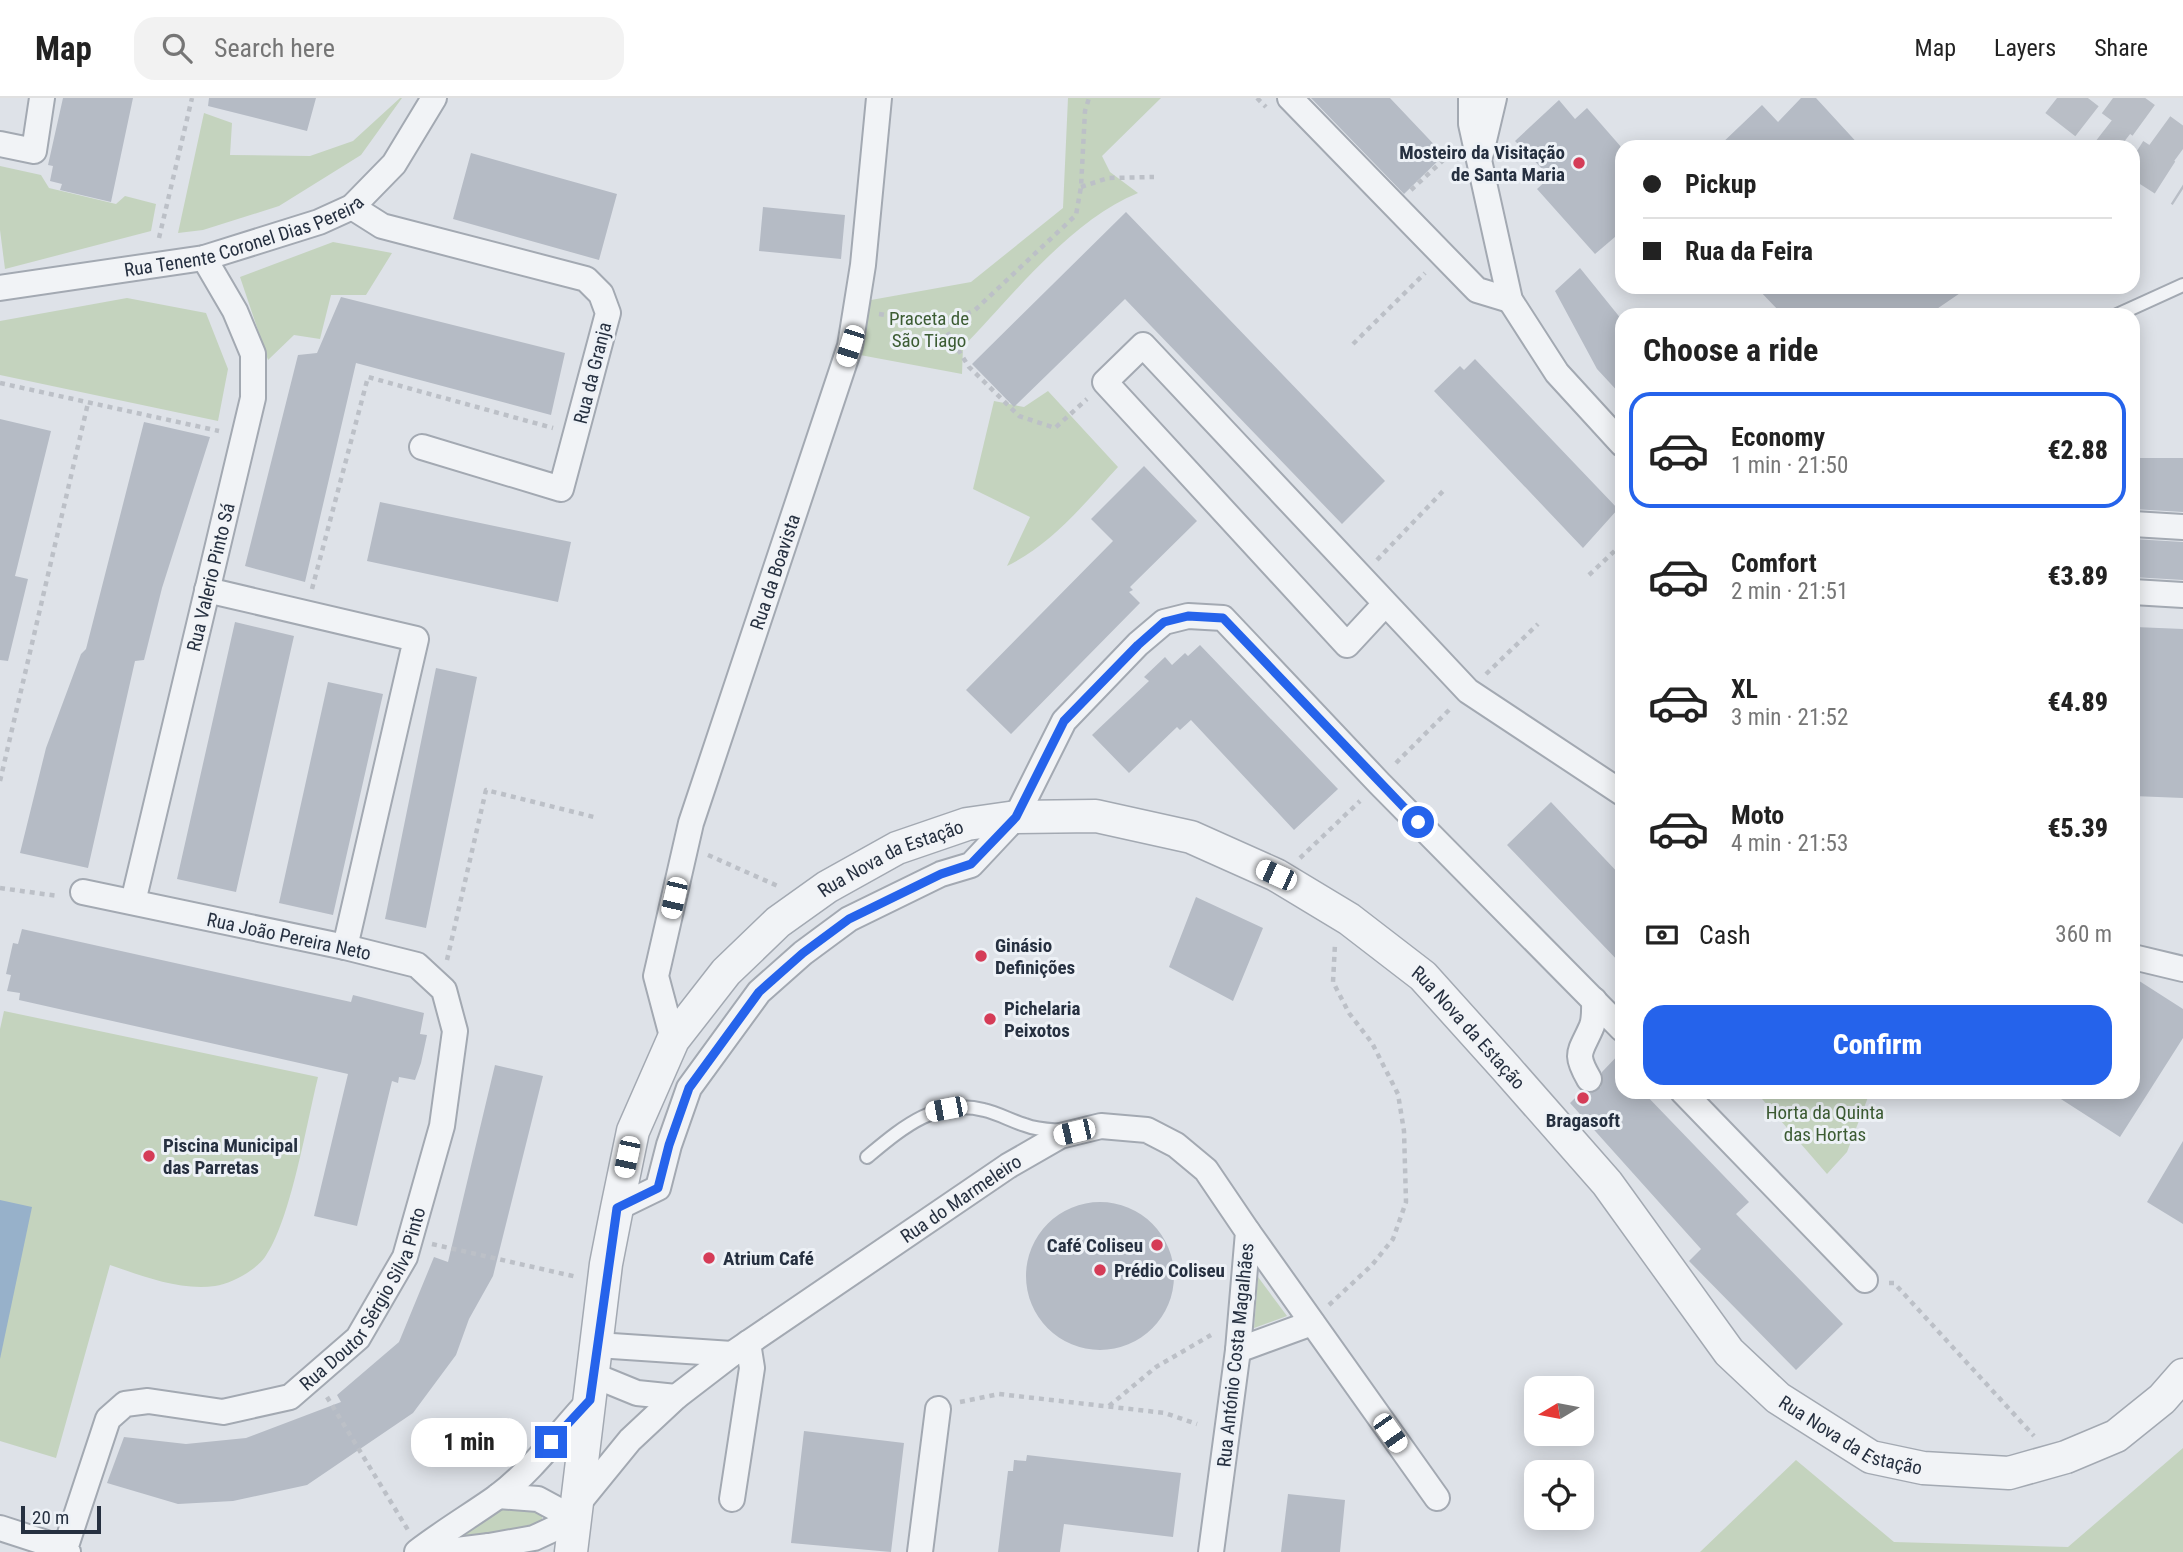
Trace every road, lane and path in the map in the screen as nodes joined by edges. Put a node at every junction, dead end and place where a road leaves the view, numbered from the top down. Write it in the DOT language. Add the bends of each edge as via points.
graph roads {
  1 [pos="42,98"];
  2 [pos="192,98"];
  3 [pos="434,98"];
  4 [pos="879,98"];
  5 [pos="1089,98"];
  6 [pos="1290,98"];
  7 [pos="1471,98"];
  8 [pos="1494,98"];
  9 [pos="0,144"];
  10 [pos="1457,147"];
  11 [pos="1479,160"];
  12 [pos="1154,177"];
  13 [pos="1081,187"];
  14 [pos="1405,196"];
  15 [pos="352,206"];
  16 [pos="159,237"];
  17 [pos="204,258"];
  18 [pos="1426,274"];
  19 [pos="2183,285"];
  20 [pos="0,288"];
  21 [pos="1510,300"];
  22 [pos="2132,308"];
  23 [pos="887,316"];
  24 [pos="942,324"];
  25 [pos="1353,344"];
  26 [pos="1105,382"];
  27 [pos="0,383"];
  28 [pos="88,403"];
  29 [pos="219,431"];
  30 [pos="1615,436"];
  31 [pos="422,447"];
  32 [pos="1446,488"];
  33 [pos="2140,524"];
  34 [pos="2183,527"];
  35 [pos="1615,551"];
  36 [pos="1589,575"];
  37 [pos="1360,577"];
  38 [pos="208,590"];
  39 [pos="2140,592"];
  40 [pos="2183,595"];
  41 [pos="1385,604"];
  42 [pos="0,781"];
  43 [pos="1615,788"];
  44 [pos="1360,801"];
  45 [pos="594,817"];
  46 [pos="1016,817"];
  47 [pos="708,855"];
  48 [pos="1297,860"];
  49 [pos="0,888"];
  50 [pos="789,891"];
  51 [pos="72,894"];
  52 [pos="133,902"];
  53 [pos="1336,940"];
  54 [pos="345,947"];
  55 [pos="2140,959"];
  56 [pos="2183,969"];
  57 [pos="444,971"];
  58 [pos="1594,1000"];
  59 [pos="1615,1022"];
  60 [pos="455,1031"];
  61 [pos="673,1040"];
  62 [pos="1589,1079"];
  63 [pos="1691,1099"];
  64 [pos="1074,1132"];
  65 [pos="867,1157"];
  66 [pos="1206,1170"];
  67 [pos="617,1208"];
  68 [pos="1248,1233"];
  69 [pos="428,1242"];
  70 [pos="577,1277"];
  71 [pos="1865,1280"];
  72 [pos="1894,1283"];
  73 [pos="1312,1323"];
  74 [pos="1210,1335"];
  75 [pos="740,1349"];
  76 [pos="1238,1350"];
  77 [pos="593,1373"];
  78 [pos="2183,1375"];
  79 [pos="676,1397"];
  80 [pos="330,1402"];
  81 [pos="1109,1406"];
  82 [pos="938,1409"];
  83 [pos="1197,1424"];
  84 [pos="2041,1445"];
  85 [pos="498,1496"];
  86 [pos="1437,1498"];
  87 [pos="732,1500"];
  88 [pos="576,1512"];
  89 [pos="0,1528"];
  90 [pos="414,1543"];
  91 [pos="494,1549"];
  92 [pos="67,1551"];
  93 [pos="441,1552"];
  94 [pos="571,1552"];
  95 [pos="920,1552"];
  96 [pos="1211,1552"];
  1 -- 9 [label="street" via="34,151"];
  2 -- 16 [label="path"];
  3 -- 15 [label="street, Rua Tenente Coronel Dias Pereira" via="394,164"];
  4 -- 61 [label="street, Rua da Boavista" via="863,265 850,346 691,823 656,976"];
  5 -- 13 [label="path" via="1084,111"];
  6 -- 21 [label="street" via="1477,290"];
  7 -- 11 [label="street"];
  8 -- 11 [label="street"];
  10 -- 14 [label="path"];
  11 -- 21 [label="street"];
  12 -- 13 [label="path" via="1108,178"];
  13 -- 24 [label="path" via="1076,215 975,310"];
  15 -- 17 [label="street, Rua Tenente Coronel Dias Pereira" via="279,236"];
  15 -- 31 [label="street, Rua da Granja" via="382,226 586,279 601,294 607,313 561,489"];
  17 -- 20 [label="street, Rua Tenente Coronel Dias Pereira"];
  17 -- 38 [label="street, Rua Valerio Pinto Sá" via="235,311 253,354 253,398"];
  18 -- 25 [label="path"];
  19 -- 22 [label="lane"];
  21 -- 30 [label="street" via="1557,373"];
  23 -- 24 [label="path"];
  24 -- 26 [label="path" via="969,367 1018,416 1055,428"];
  26 -- 37 [label="street" via="1143,345"];
  26 -- 41 [label="street" via="1347,645"];
  27 -- 28 [label="path"];
  28 -- 29 [label="path"];
  28 -- 42 [label="path"];
  32 -- 37 [label="path"];
  33 -- 34 [label="street"];
  35 -- 36 [label="path"];
  37 -- 41 [label="street"];
  38 -- 52 [label="street, Rua Valerio Pinto Sá"];
  38 -- 54 [label="street" via="416,639"];
  39 -- 40 [label="street"];
  41 -- 43 [label="street" via="1468,691"];
  44 -- 48 [label="path"];
  45 -- 57 [label="path" via="486,790"];
  46 -- 58 [label="street" via="1064,721 1138,645 1164,622 1188,616 1223,618"];
  46 -- 61 [label="street, Rua Nova da Estação" via="967,824 897,848 827,887 778,922 726,972"];
  46 -- 67 [label="street" via="971,864 929,879 849,919 759,992 689,1088 658,1188"];
  46 -- 78 [label="street, Rua Nova da Estação" via="1096,816 1191,837 1276,875 1349,919 1423,976 1582,1154 1729,1352 1778,1398 1871,1457 1923,1468 2009,1473 2066,1457 2116,1436 2162,1399"];
  47 -- 50 [label="path"];
  49 -- 51 [label="path"];
  51 -- 52 [label="street, Rua João Pereira Neto"];
  52 -- 54 [label="street, Rua João Pereira Neto"];
  53 -- 73 [label="path" via="1333,982 1398,1094 1406,1202 1393,1239"];
  54 -- 60 [label="street, Rua João Pereira Neto" via="416,965 444,990"];
  55 -- 56 [label="street"];
  58 -- 59 [label="street"];
  58 -- 62 [label="street" via="1592,1026 1581,1043 1578,1061"];
  60 -- 92 [label="street, Rua Doutor Sérgio Silva Pinto" via="442,1126 405,1257 358,1338 290,1397 223,1412 148,1401 125,1404 108,1419"];
  61 -- 67 [label="street, Rua Nova da Estação" via="633,1131"];
  63 -- 71 [label="street"];
  64 -- 65 [label="lane" via="1028,1127 961,1106 932,1111 907,1124"];
  64 -- 66 [label="street, Rua do Marmeleiro" via="1101,1126 1147,1130 1176,1145"];
  64 -- 75 [label="street, Rua do Marmeleiro" via="1008,1166"];
  66 -- 68 [label="street, Rua António Costa Magalhães"];
  67 -- 77 [label="street, Rua Nova da Estação"];
  68 -- 73 [label="street"];
  68 -- 76 [label="street, Rua António Costa Magalhães"];
  69 -- 70 [label="path"];
  72 -- 84 [label="path"];
  73 -- 76 [label="street"];
  73 -- 86 [label="street"];
  74 -- 81 [label="path" via="1156,1367"];
  75 -- 77 [label="street"];
  75 -- 79 [label="street, Rua do Marmeleiro"];
  75 -- 87 [label="street" via="752,1368"];
  76 -- 96 [label="street, Rua António Costa Magalhães"];
  77 -- 79 [label="street" via="637,1393"];
  77 -- 85 [label="street" via="539,1456"];
  77 -- 88 [label="street, Rua Nova da Estação"];
  79 -- 88 [label="street, Rua do Marmeleiro" via="630,1440"];
  80 -- 90 [label="path"];
  81 -- 82 [label="path" via="999,1394"];
  81 -- 83 [label="path" via="1165,1413"];
  82 -- 95 [label="street"];
  85 -- 88 [label="street" via="538,1499"];
  85 -- 90 [label="street"];
  88 -- 91 [label="street" via="534,1538"];
  88 -- 94 [label="street, Rua Nova da Estação"];
  89 -- 92 [label="street"];
  91 -- 93 [label="street"];
}
